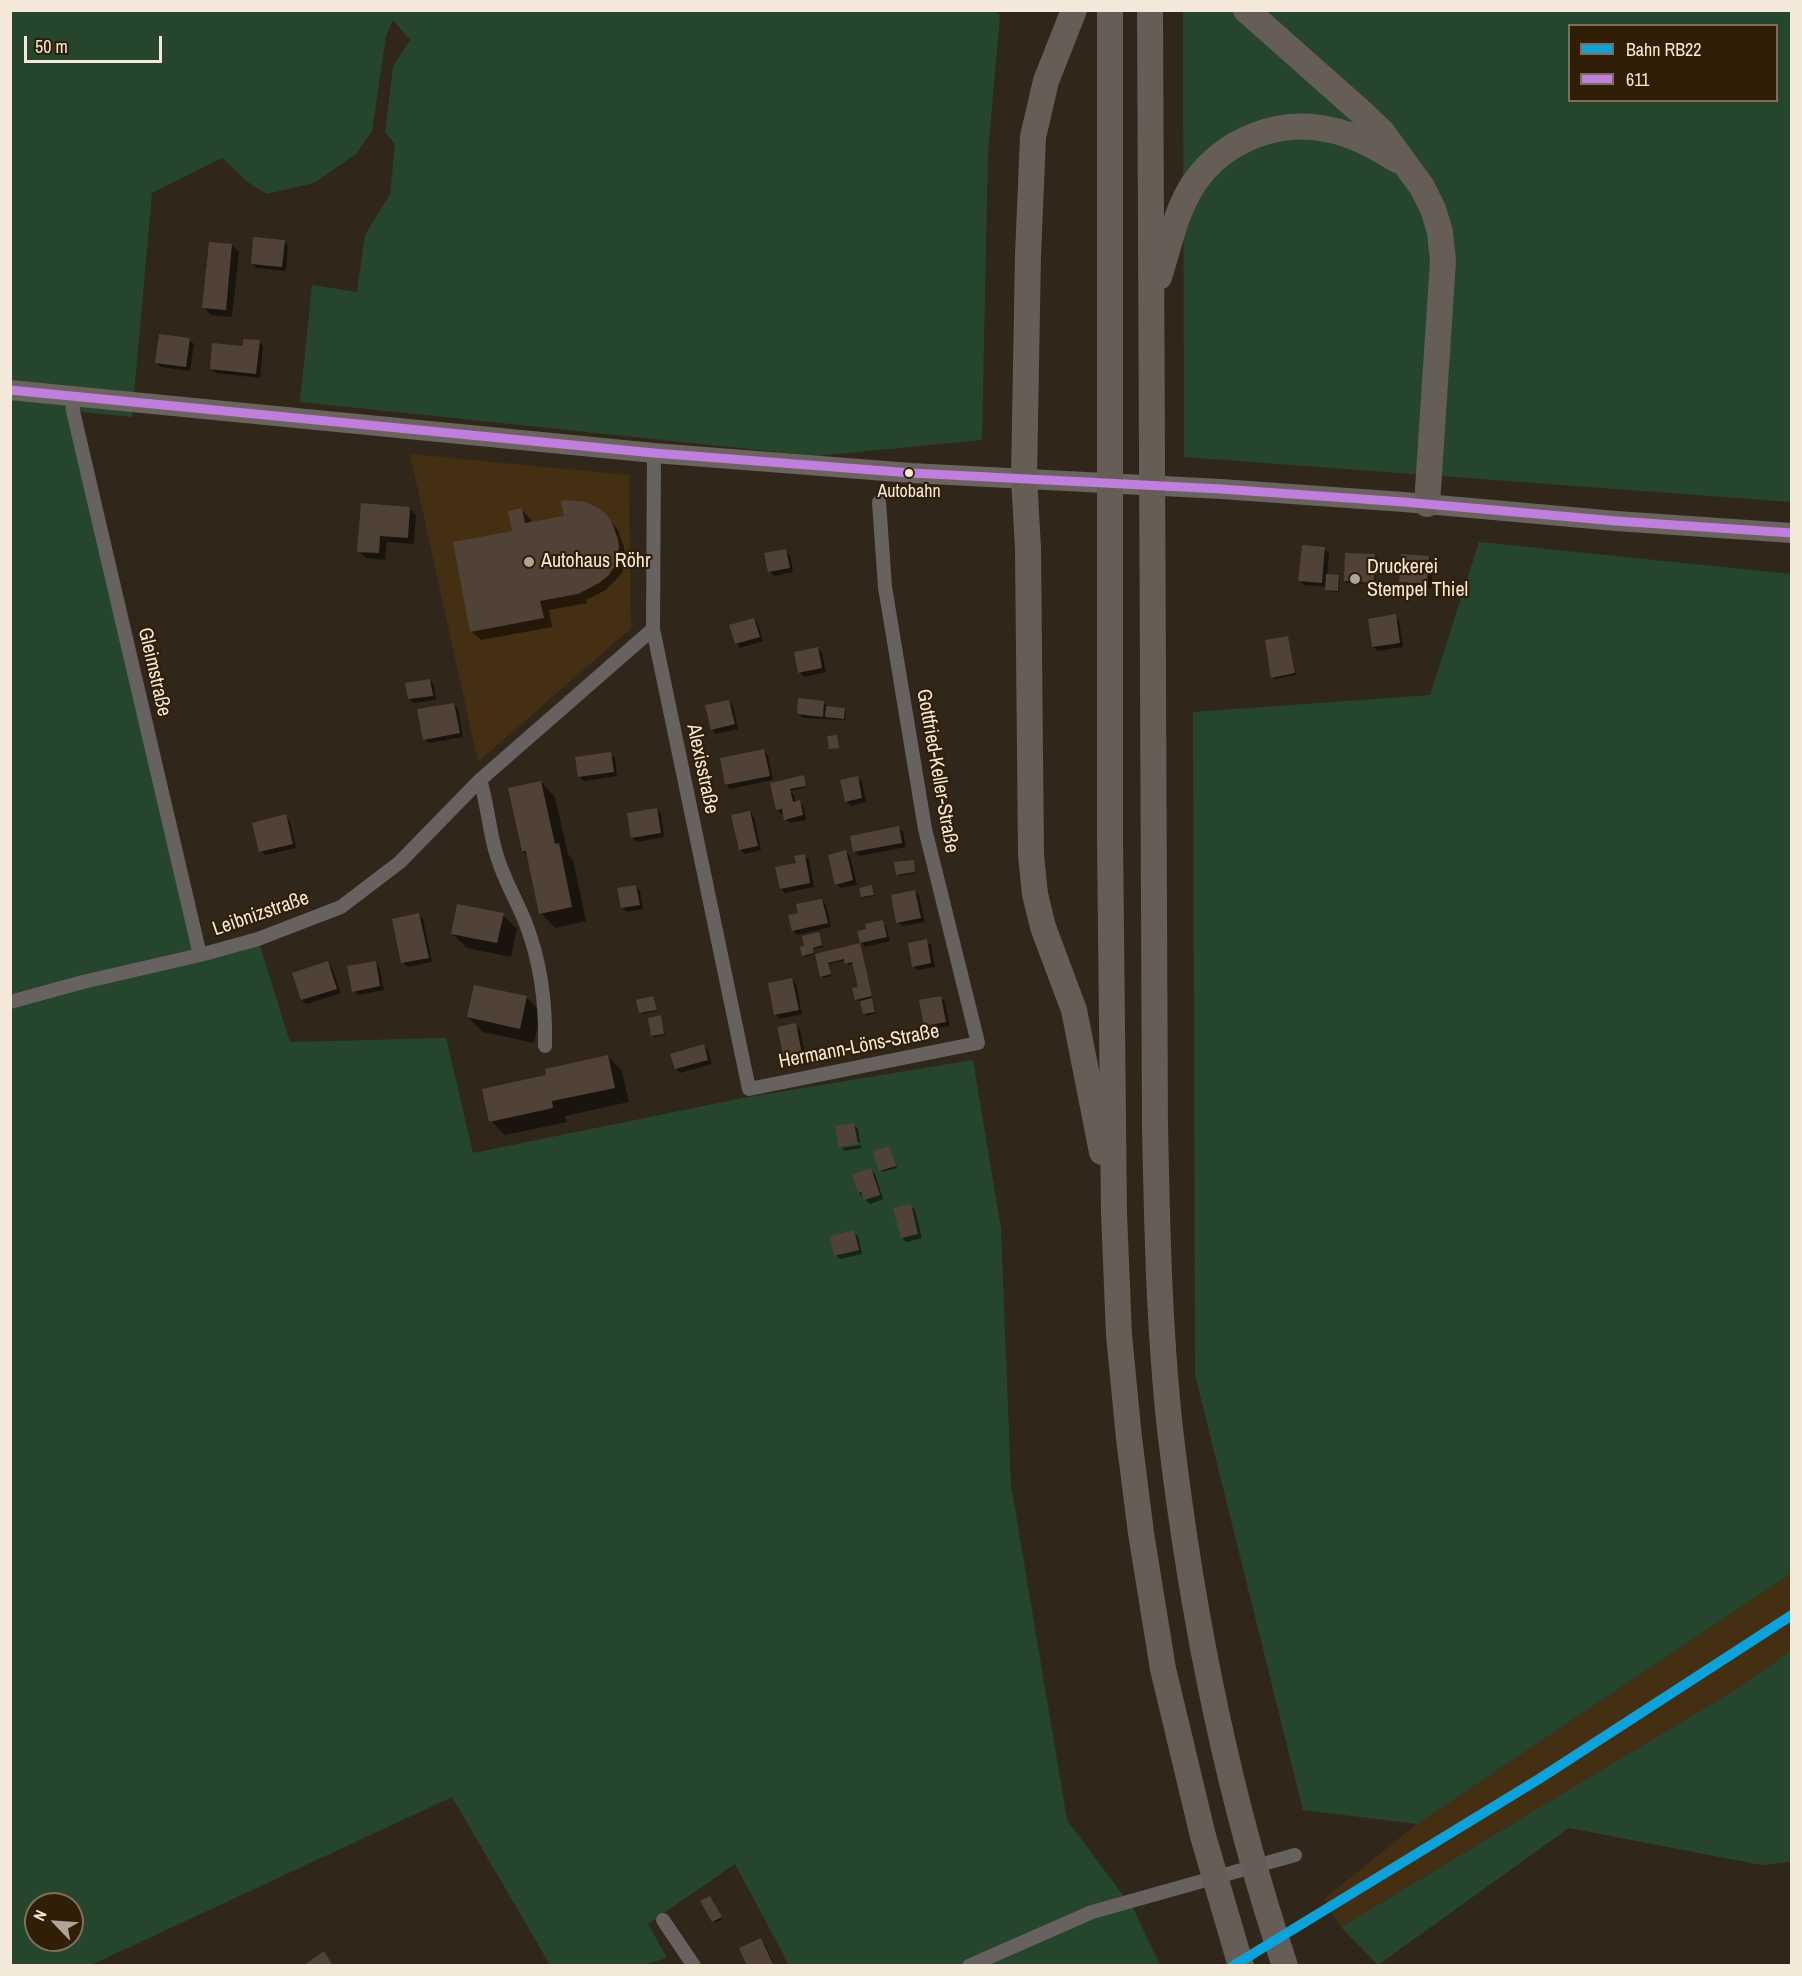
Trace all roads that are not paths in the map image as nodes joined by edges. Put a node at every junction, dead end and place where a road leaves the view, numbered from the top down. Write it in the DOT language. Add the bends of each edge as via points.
graph roads {
  1 [pos="1074,10"];
  2 [pos="1110,10"];
  3 [pos="1150,10"];
  4 [pos="1246,10"];
  5 [pos="1408,166"];
  6 [pos="1152,297"];
  7 [pos="10,390"];
  8 [pos="72,397"];
  9 [pos="654,453"];
  10 [pos="1024,478"];
  11 [pos="879,502"];
  12 [pos="1427,504"];
  13 [pos="1791,533"];
  14 [pos="653,629"];
  15 [pos="480,780"];
  16 [pos="200,955"];
  17 [pos="10,1002"];
  18 [pos="978,1043"];
  19 [pos="545,1046"];
  20 [pos="749,1089"];
  21 [pos="1114,1213"];
  22 [pos="1295,1855"];
  23 [pos="663,1920"];
  24 [pos="694,1965"];
  25 [pos="969,1965"];
  26 [pos="1241,1965"];
  27 [pos="1285,1965"];
  1 -- 10 [label="highway" via="1046,81 1033,137"];
  2 -- 21 [label="highway"];
  3 -- 6 [label="highway"];
  4 -- 5 [label="highway" via="1382,132"];
  5 -- 6 [label="highway" via="1355,137 1309,126 1287,127 1245,139 1226,150 1195,183 1183,204"];
  5 -- 12 [label="highway" via="1433,209 1443,261"];
  6 -- 27 [label="highway" via="1153,859 1157,1229 1162,1333 1170,1428 1191,1571 1220,1725"];
  7 -- 8 [label="main road"];
  8 -- 9 [label="main road"];
  8 -- 16 [label="street, Gleimstraße"];
  9 -- 10 [label="main road"];
  9 -- 14 [label="street, Alexisstraße"];
  10 -- 12 [label="main road"];
  10 -- 21 [label="highway" via="1035,894 1074,1010"];
  11 -- 18 [label="street, Gottfried-Keller-Straße" via="885,587 925,829"];
  12 -- 13 [label="main road"];
  14 -- 15 [label="street, Leibnizstraße"];
  14 -- 20 [label="street, Alexisstraße"];
  15 -- 16 [label="street, Leibnizstraße" via="400,862 341,907 258,939"];
  15 -- 19 [label="street" via="496,855 533,944 546,1015"];
  16 -- 17 [label="street, Leibnizstraße"];
  18 -- 20 [label="street, Hermann-Löns-Straße"];
  21 -- 26 [label="highway" via="1119,1335 1129,1438 1162,1669 1203,1836"];
  22 -- 25 [label="street" via="1092,1912"];
  23 -- 24 [label="street"];
}
